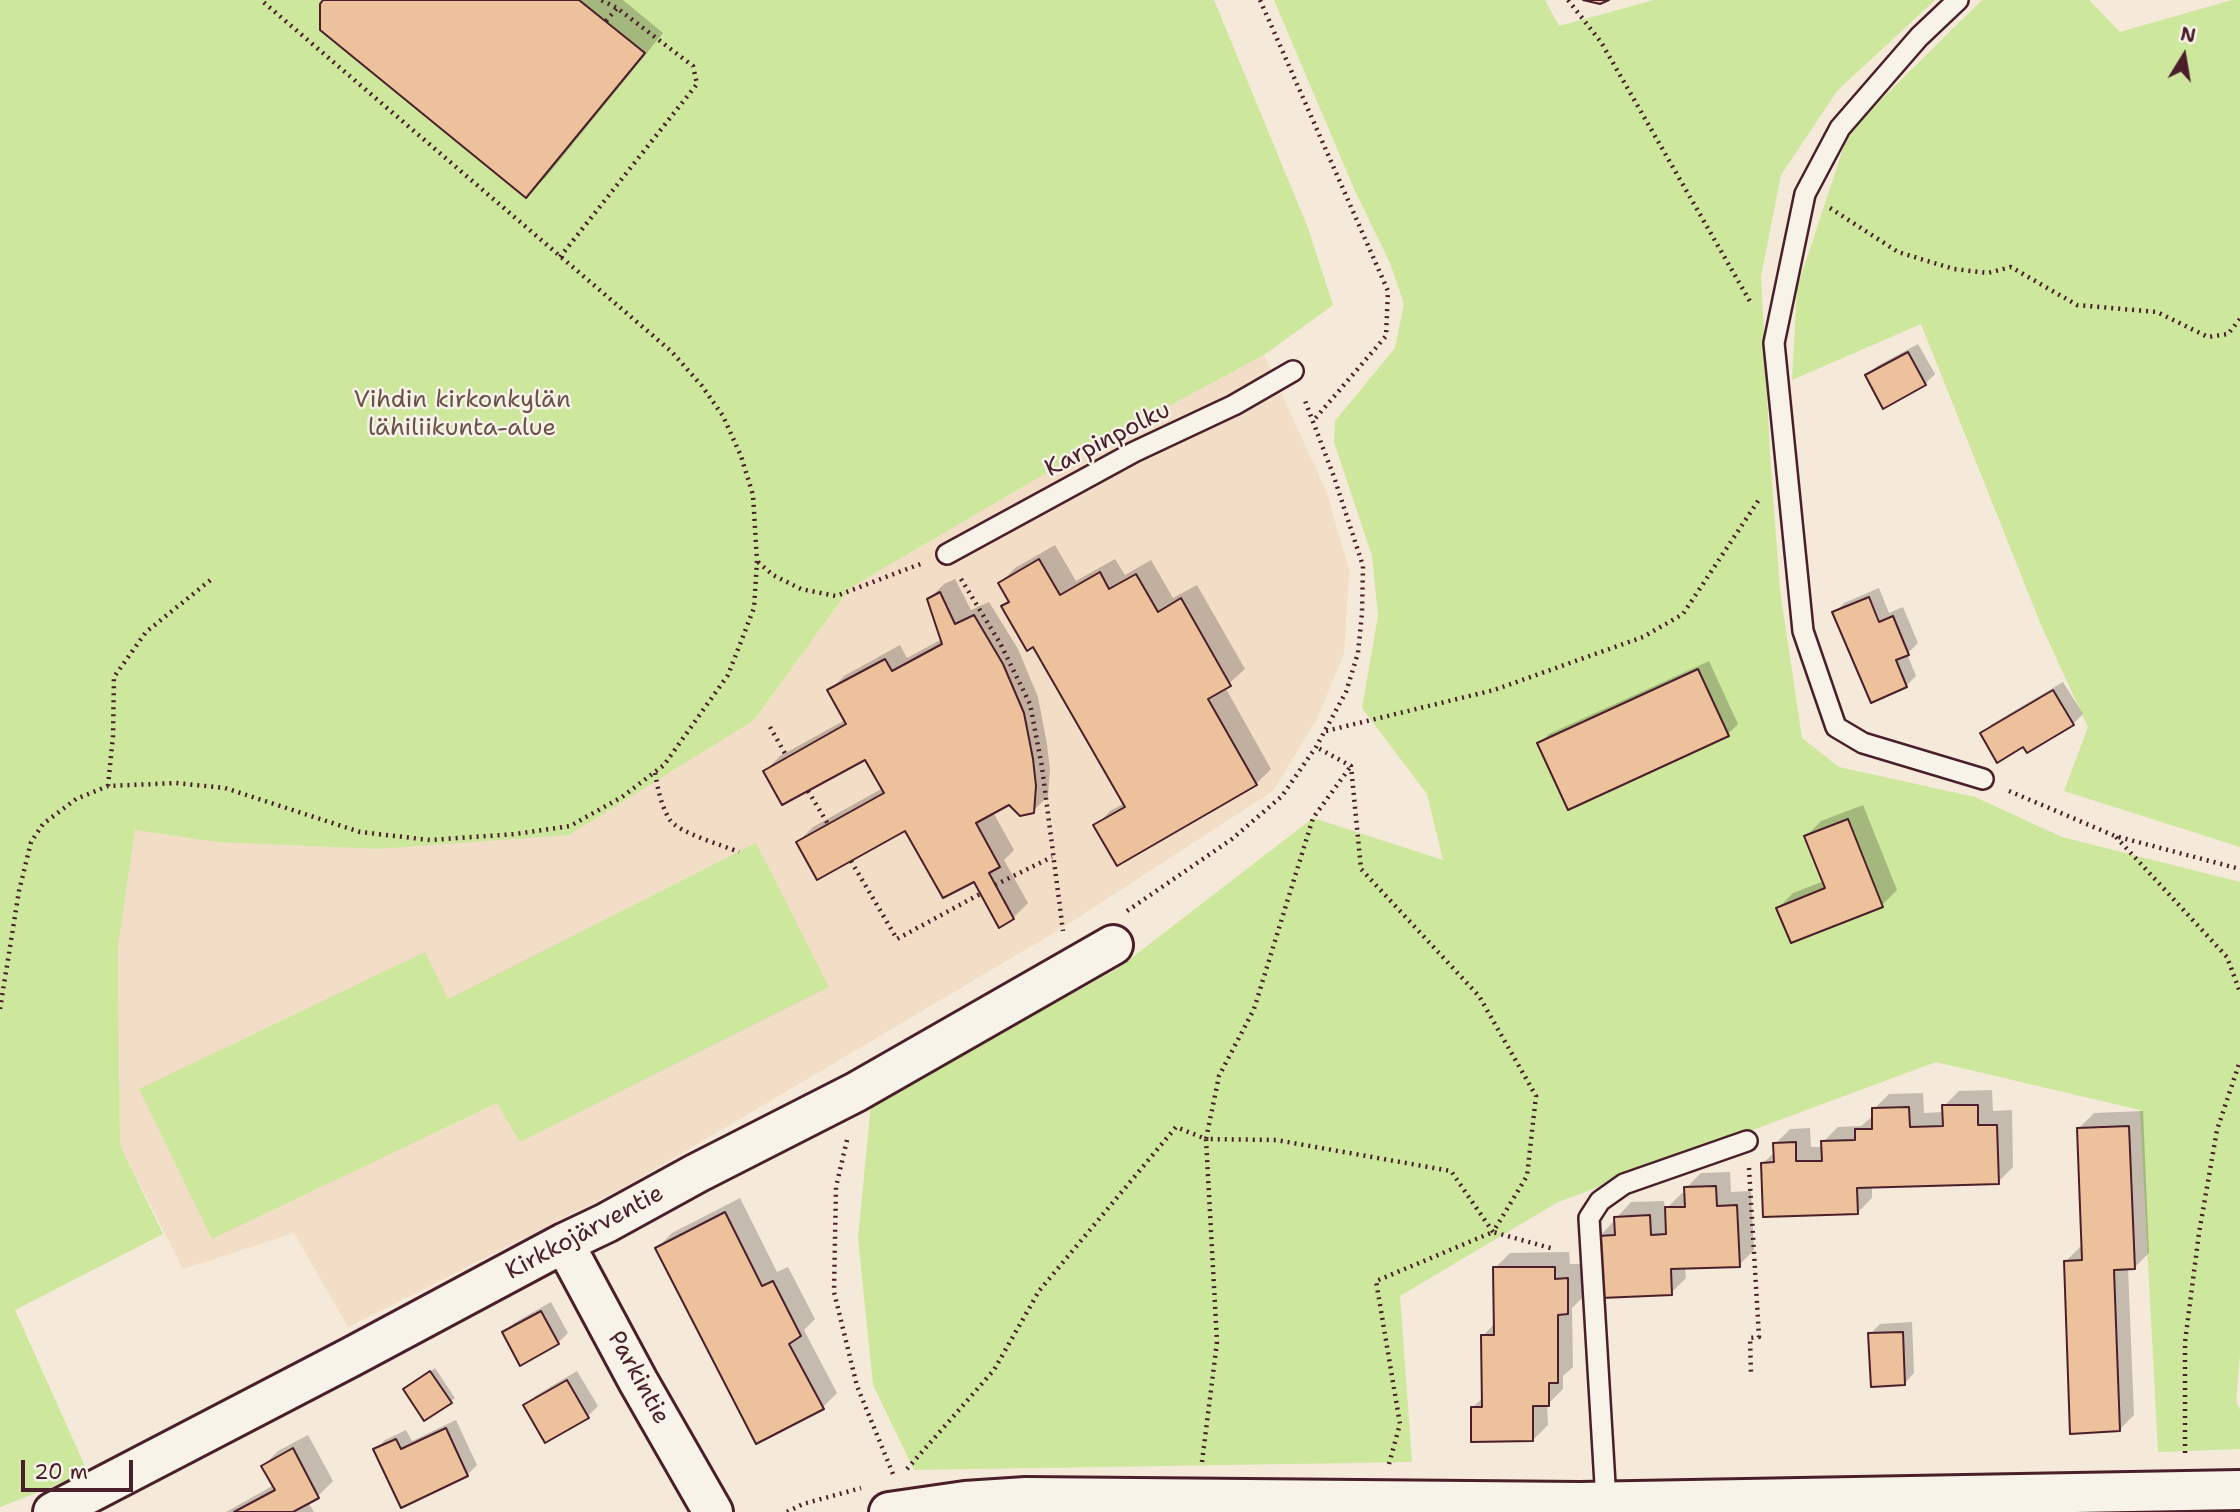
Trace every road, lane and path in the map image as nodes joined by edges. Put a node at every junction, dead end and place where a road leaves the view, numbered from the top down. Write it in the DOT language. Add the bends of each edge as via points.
graph roads {
  1 [pos="262,0"];
  2 [pos="601,0"];
  3 [pos="1260,0"];
  4 [pos="1568,0"];
  5 [pos="1958,0"];
  6 [pos="617,8"];
  7 [pos="606,21"];
  8 [pos="1805,194"];
  9 [pos="560,257"];
  10 [pos="2240,319"];
  11 [pos="1774,343"];
  12 [pos="1293,372"];
  13 [pos="1313,421"];
  14 [pos="1786,464"];
  15 [pos="947,554"];
  16 [pos="757,561"];
  17 [pos="212,578"];
  18 [pos="770,727"];
  19 [pos="1325,732"];
  20 [pos="1316,747"];
  21 [pos="787,757"];
  22 [pos="1352,766"];
  23 [pos="655,773"];
  24 [pos="1983,779"];
  25 [pos="108,786"];
  26 [pos="808,791"];
  27 [pos="828,824"];
  28 [pos="2115,836"];
  29 [pos="739,852"];
  30 [pos="1052,857"];
  31 [pos="851,861"];
  32 [pos="2240,869"];
  33 [pos="995,885"];
  34 [pos="980,894"];
  35 [pos="1062,928"];
  36 [pos="1113,945"];
  37 [pos="2240,992"];
  38 [pos="0,1009"];
  39 [pos="2240,1061"];
  40 [pos="848,1138"];
  41 [pos="1206,1139"];
  42 [pos="1747,1141"];
  43 [pos="1493,1232"];
  44 [pos="564,1243"];
  45 [pos="1554,1249"];
  46 [pos="1751,1375"];
  47 [pos="2185,1456"];
  48 [pos="905,1472"];
  49 [pos="1200,1473"];
  50 [pos="1387,1473"];
  51 [pos="2240,1490"];
  52 [pos="892,1497"];
  53 [pos="1913,1504"];
  54 [pos="1587,1505"];
  55 [pos="53,1512"];
  56 [pos="713,1512"];
  1 -- 9 [label="path"];
  2 -- 6 [label="path"];
  3 -- 13 [label="path" via="1388,291 1386,336"];
  4 -- 11 [label="path" via="1601,42"];
  5 -- 8 [label="lane" via="1919,37 1840,128"];
  6 -- 7 [label="path"];
  6 -- 9 [label="path" via="693,66 697,84"];
  8 -- 10 [label="path" via="1898,252 1954,269 1988,273 2011,267 2077,305 2157,312 2208,337 2228,334"];
  8 -- 11 [label="lane"];
  9 -- 16 [label="path" via="672,352 723,416 752,495"];
  11 -- 14 [label="lane"];
  12 -- 13 [label="path"];
  12 -- 15 [label="lane, Karpinpolku"];
  13 -- 19 [label="path" via="1363,566 1358,653 1346,692"];
  14 -- 19 [label="path" via="1745,517 1683,614 1643,637 1494,690"];
  14 -- 24 [label="lane" via="1803,631 1836,727 1863,743"];
  15 -- 16 [label="path" via="836,596 801,589"];
  15 -- 30 [label="path" via="1030,704"];
  16 -- 23 [label="path" via="754,608 728,676"];
  17 -- 25 [label="path" via="146,632 114,677"];
  18 -- 21 [label="path"];
  19 -- 20 [label="path"];
  20 -- 22 [label="path"];
  20 -- 36 [label="path" via="1282,796 1232,839 1126,911"];
  22 -- 41 [label="path" via="1313,818 1254,1009 1219,1076"];
  22 -- 43 [label="path" via="1361,869 1479,996 1536,1096 1527,1177"];
  23 -- 25 [label="path" via="570,826 430,840 360,832 225,789 176,783"];
  23 -- 29 [label="path" via="671,822"];
  24 -- 28 [label="path"];
  25 -- 38 [label="path" via="76,799 43,824 31,842"];
  26 -- 27 [label="path"];
  28 -- 32 [label="path"];
  28 -- 37 [label="path" via="2227,957"];
  30 -- 33 [label="path"];
  30 -- 35 [label="path"];
  31 -- 34 [label="path" via="897,939"];
  36 -- 44 [label="street, Kirkkojärventie" via="856,1092"];
  39 -- 47 [label="path" via="2217,1130 2199,1233 2185,1342"];
  40 -- 52 [label="path" via="836,1187 834,1292"];
  41 -- 43 [label="path" via="1276,1140 1451,1171"];
  41 -- 48 [label="path" via="1176,1127 1039,1291 994,1370"];
  41 -- 49 [label="path" via="1217,1342"];
  42 -- 46 [label="path" via="1759,1337 1750,1338"];
  42 -- 54 [label="lane" via="1624,1184 1600,1201 1589,1218"];
  43 -- 45 [label="path"];
  43 -- 50 [label="path" via="1376,1281 1400,1424"];
  44 -- 55 [label="street, Kirkkojärventie"];
  44 -- 56 [label="street, Parkintie"];
  51 -- 53 [label="street"];
  52 -- 54 [label="street"];
  53 -- 54 [label="street"];
}
